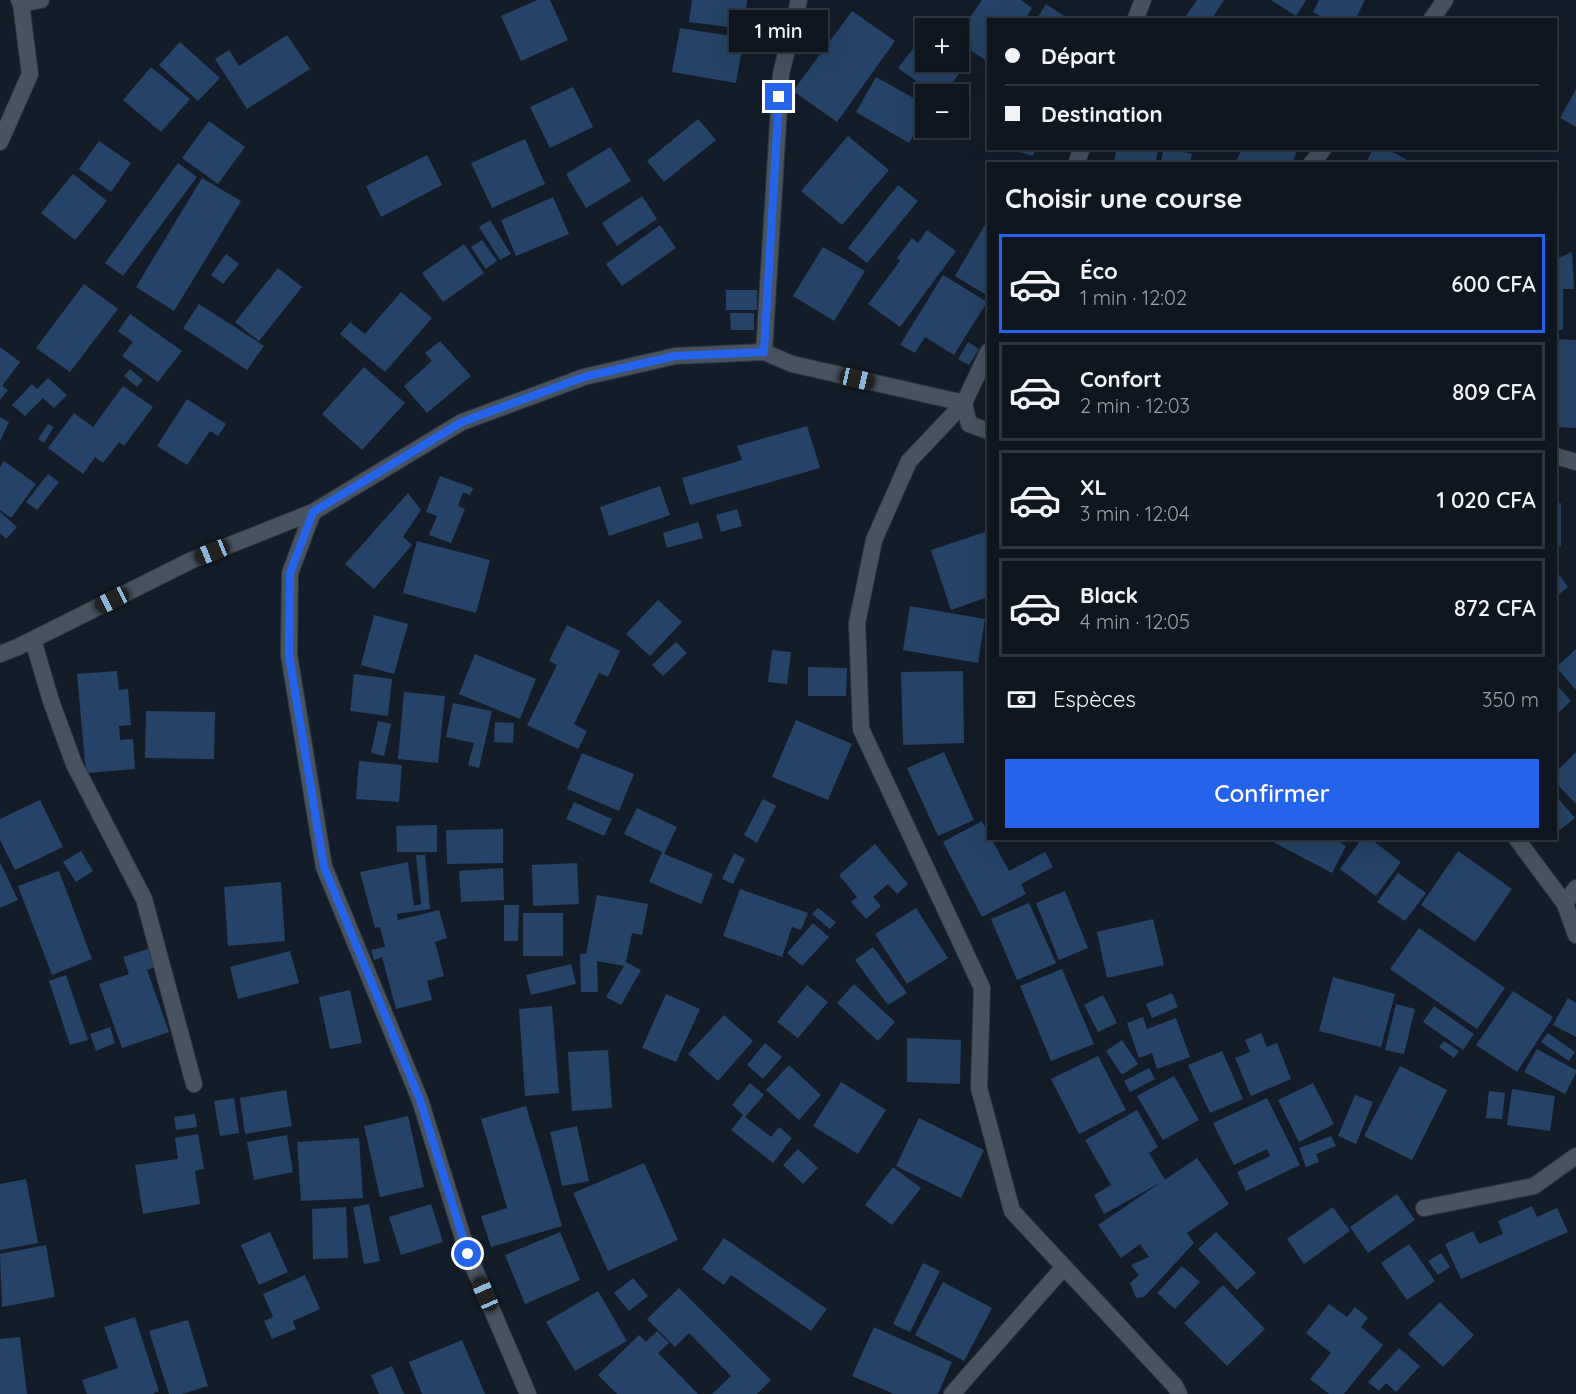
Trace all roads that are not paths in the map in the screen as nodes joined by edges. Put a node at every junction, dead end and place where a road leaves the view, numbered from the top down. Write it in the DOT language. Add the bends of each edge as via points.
graph roads {
  1 [pos="41,0"];
  2 [pos="799,0"];
  3 [pos="1143,0"];
  4 [pos="1445,0"];
  5 [pos="20,2"];
  6 [pos="1136,18"];
  7 [pos="1432,18"];
  8 [pos="0,142"];
  9 [pos="1322,150"];
  10 [pos="1313,162"];
  11 [pos="764,352"];
  12 [pos="987,354"];
  13 [pos="964,403"];
  14 [pos="987,431"];
  15 [pos="1557,456"];
  16 [pos="1576,462"];
  17 [pos="313,512"];
  18 [pos="33,640"];
  19 [pos="0,654"];
  20 [pos="1517,840"];
  21 [pos="1576,888"];
  22 [pos="1565,904"];
  23 [pos="1576,935"];
  24 [pos="194,1084"];
  25 [pos="1576,1156"];
  26 [pos="1424,1208"];
  27 [pos="1064,1267"];
  28 [pos="528,1394"];
  29 [pos="952,1394"];
  30 [pos="1179,1394"];
  1 -- 5 [label="street"];
  2 -- 11 [label="street" via="781,74"];
  3 -- 6 [label="street"];
  4 -- 7 [label="street"];
  5 -- 8 [label="street" via="30,74"];
  9 -- 10 [label="street"];
  11 -- 13 [label="street" via="792,364"];
  11 -- 17 [label="street" via="675,356 584,377 462,422"];
  12 -- 13 [label="street"];
  13 -- 14 [label="street" via="969,424"];
  13 -- 27 [label="street" via="909,461 874,540 857,623 861,729 982,988 979,1088 1012,1212"];
  15 -- 16 [label="street"];
  17 -- 18 [label="street" via="192,560"];
  17 -- 28 [label="street" via="290,573 289,655 324,867 420,1100 468,1254"];
  18 -- 19 [label="street"];
  18 -- 24 [label="street" via="74,764 144,898"];
  20 -- 22 [label="street"];
  21 -- 22 [label="street"];
  22 -- 23 [label="street"];
  25 -- 26 [label="street" via="1534,1186"];
  27 -- 29 [label="street"];
  27 -- 30 [label="street"];
}
